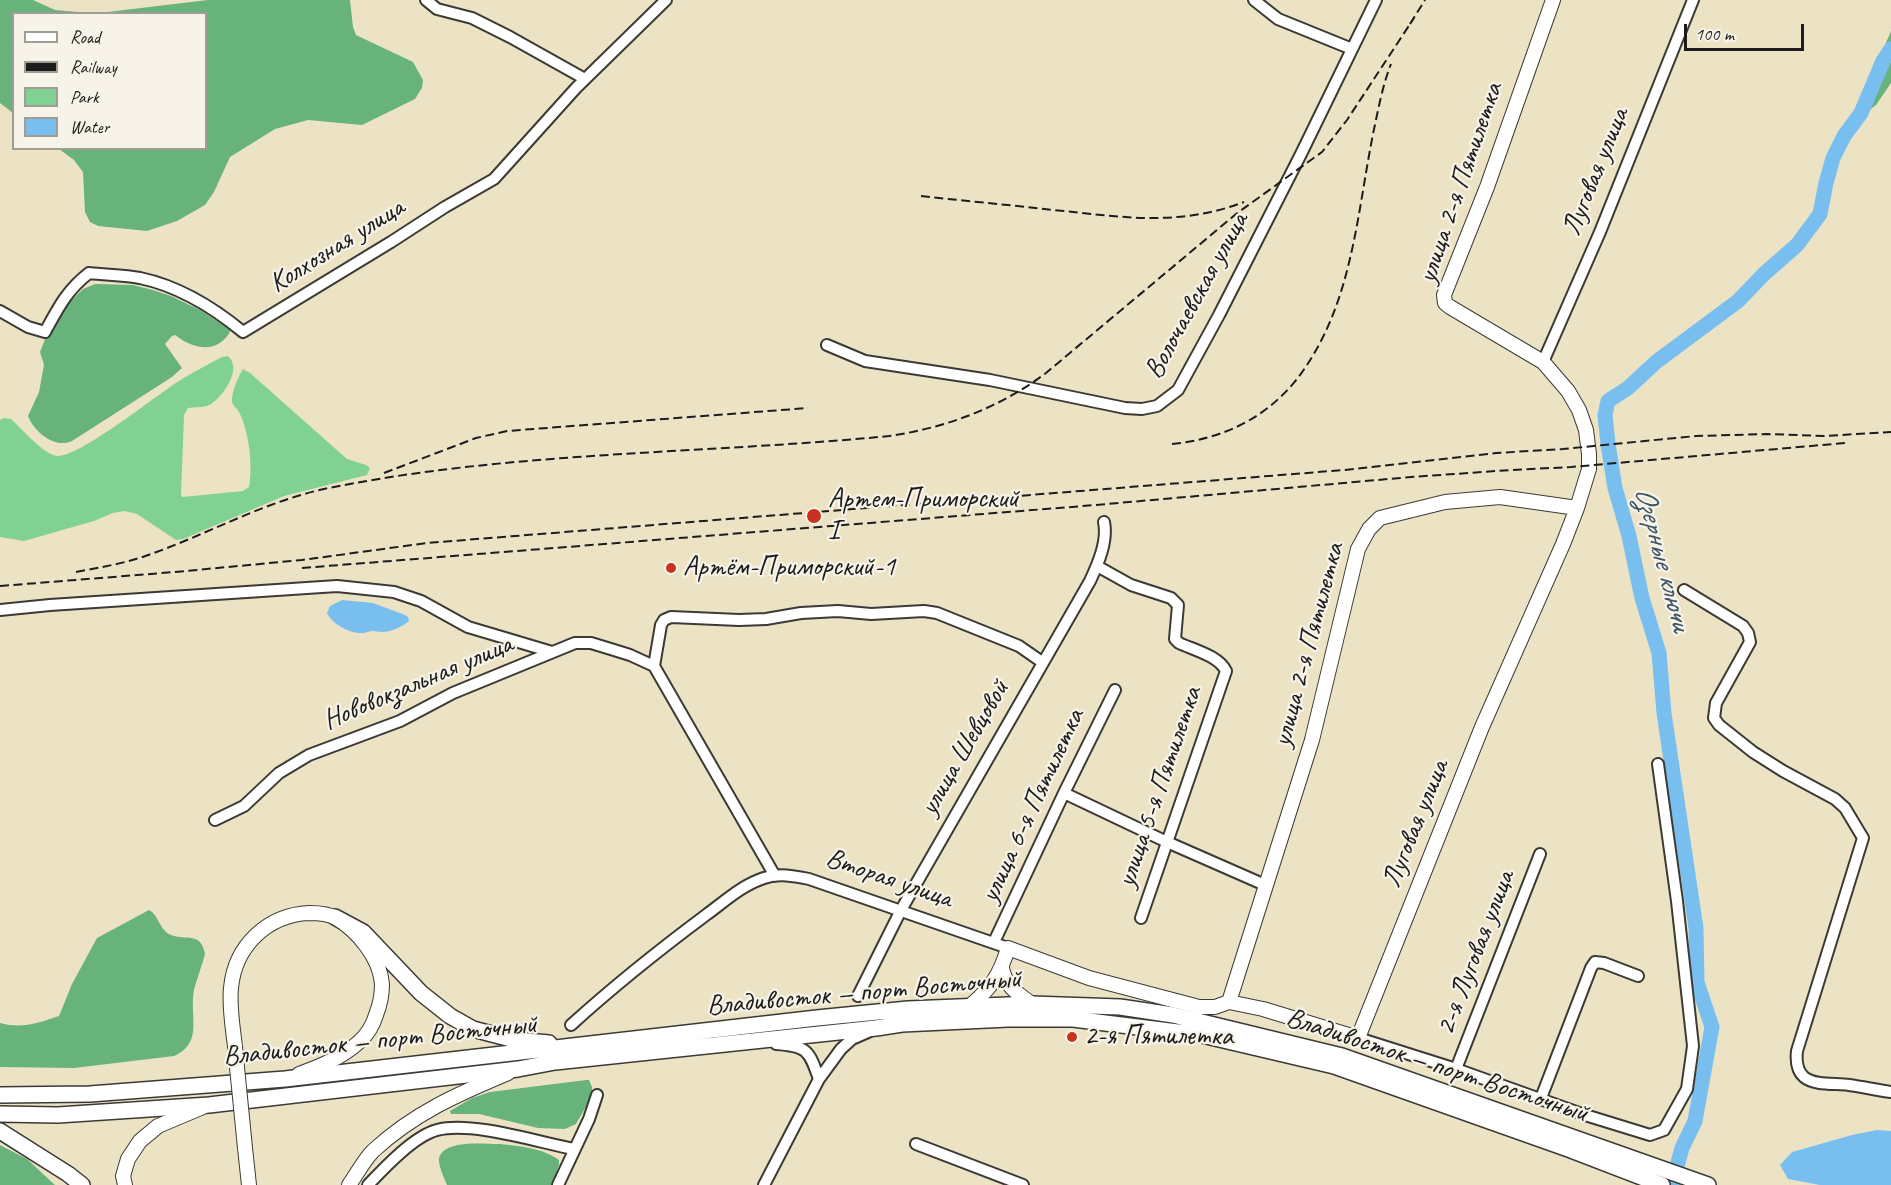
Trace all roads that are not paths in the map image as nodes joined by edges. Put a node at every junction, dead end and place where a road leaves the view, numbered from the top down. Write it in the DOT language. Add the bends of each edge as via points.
graph roads {
  1 [pos="426,0"];
  2 [pos="666,0"];
  3 [pos="1254,0"];
  4 [pos="1376,0"];
  5 [pos="1553,0"];
  6 [pos="1693,0"];
  7 [pos="1266,4"];
  8 [pos="1352,49"];
  9 [pos="585,79"];
  10 [pos="0,312"];
  11 [pos="827,345"];
  12 [pos="1543,362"];
  13 [pos="1577,508"];
  14 [pos="1104,522"];
  15 [pos="1097,566"];
  16 [pos="1684,590"];
  17 [pos="0,610"];
  18 [pos="552,652"];
  19 [pos="1042,662"];
  20 [pos="654,666"];
  21 [pos="1115,690"];
  22 [pos="1658,764"];
  23 [pos="1064,793"];
  24 [pos="215,820"];
  25 [pos="1167,842"];
  26 [pos="1540,854"];
  27 [pos="775,876"];
  28 [pos="1265,885"];
  29 [pos="901,910"];
  30 [pos="335,917"];
  31 [pos="1141,918"];
  32 [pos="994,942"];
  33 [pos="1008,948"];
  34 [pos="1002,968"];
  35 [pos="1638,976"];
  36 [pos="858,996"];
  37 [pos="1229,1002"];
  38 [pos="1032,1004"];
  39 [pos="970,1006"];
  40 [pos="570,1025"];
  41 [pos="876,1028"];
  42 [pos="1358,1038"];
  43 [pos="742,1041"];
  44 [pos="570,1047"];
  45 [pos="518,1069"];
  46 [pos="1456,1069"];
  47 [pos="819,1078"];
  48 [pos="285,1079"];
  49 [pos="1891,1092"];
  50 [pos="0,1095"];
  51 [pos="597,1095"];
  52 [pos="1540,1098"];
  53 [pos="209,1105"];
  54 [pos="0,1114"];
  55 [pos="0,1131"];
  56 [pos="916,1144"];
  57 [pos="574,1149"];
  58 [pos="82,1185"];
  59 [pos="125,1185"];
  60 [pos="249,1185"];
  61 [pos="349,1185"];
  62 [pos="368,1185"];
  63 [pos="558,1185"];
  64 [pos="764,1185"];
  65 [pos="1023,1185"];
  66 [pos="1662,1185"];
  67 [pos="1708,1185"];
  1 -- 9 [label="street" via="436,9 472,18"];
  2 -- 9 [label="street, Колхозная улица"];
  3 -- 7 [label="street"];
  4 -- 8 [label="street, Волочаевская улица"];
  5 -- 12 [label="main road, улица 2-я Пятилетка" via="1444,295 1450,307"];
  6 -- 12 [label="street, Луговая улица"];
  7 -- 8 [label="street" via="1278,19"];
  8 -- 11 [label="street, Волочаевская улица" via="1219,315 1178,390 1157,406 1125,408 990,380 865,361"];
  9 -- 10 [label="street, Колхозная улица" via="494,179 243,332 203,304 138,277 89,273 64,297 45,332"];
  12 -- 13 [label="main road, улица 2-я Пятилетка" via="1568,391 1586,430 1589,469"];
  13 -- 28 [label="main road, улица 2-я Пятилетка" via="1500,497 1445,502 1380,518 1369,529 1358,549 1312,740"];
  13 -- 42 [label="main road, Луговая улица" via="1482,726"];
  14 -- 15 [label="street, улица Шевцовой" via="1106,532"];
  15 -- 19 [label="street, улица Шевцовой"];
  15 -- 25 [label="street, улица 5-я Пятилетка" via="1131,585 1176,602 1175,639 1217,660 1226,671"];
  16 -- 49 [label="street" via="1743,626 1748,633 1750,642 1716,703 1714,718 1719,725 1783,771 1835,799 1863,838 1797,1051 1799,1072 1817,1082"];
  17 -- 18 [label="street" via="338,586 394,592 421,601 468,627"];
  18 -- 20 [label="street, Нововокзальная улица" via="575,643 591,643"];
  18 -- 24 [label="street, Нововокзальная улица" via="453,693 400,720 309,755 279,773 244,806"];
  19 -- 20 [label="street" via="1019,646 930,612 838,611 766,620 671,617 661,625"];
  19 -- 29 [label="street, улица Шевцовой"];
  20 -- 27 [label="street"];
  21 -- 23 [label="street, улица 6-я Пятилетка"];
  22 -- 52 [label="street" via="1693,1046 1687,1089 1664,1130 1650,1135"];
  23 -- 25 [label="street"];
  23 -- 32 [label="street, улица 6-я Пятилетка"];
  25 -- 28 [label="street"];
  25 -- 31 [label="street, улица 5-я Пятилетка"];
  26 -- 46 [label="street, 2-я Луговая улица"];
  27 -- 29 [label="street, Вторая улица" via="809,879"];
  27 -- 40 [label="street, Вторая улица" via="754,882 725,901"];
  28 -- 37 [label="main road, улица 2-я Пятилетка"];
  29 -- 32 [label="street, Вторая улица"];
  29 -- 36 [label="street, улица Шевцовой"];
  30 -- 44 [label="highway" via="363,932 422,993 473,1029 515,1040"];
  30 -- 48 [label="main road" via="359,937 375,962 382,982 381,1001 373,1025 360,1041 332,1061"];
  30 -- 60 [label="main road, bridge" via="293,914 263,927 250,940 235,969 231,1005"];
  32 -- 33 [label="street, Вторая улица"];
  33 -- 34 [label="main road"];
  33 -- 37 [label="main road, Вторая улица" via="1089,978 1199,1007"];
  34 -- 38 [label="main road" via="1009,987"];
  34 -- 39 [label="main road" via="989,989"];
  35 -- 52 [label="street" via="1595,962"];
  37 -- 42 [label="main road"];
  38 -- 39 [label="highway, Владивосток — порт Восточный"];
  38 -- 67 [label="highway, Владивосток — порт Восточный" via="1120,1007 1173,1015 1342,1056"];
  39 -- 44 [label="highway, Владивосток — порт Восточный" via="817,1018"];
  41 -- 43 [label="highway, Владивосток — порт Восточный"];
  41 -- 47 [label="street" via="852,1039"];
  41 -- 66 [label="highway, Владивосток — порт Восточный" via="996,1019 1073,1019 1202,1035 1334,1066"];
  42 -- 46 [label="street"];
  43 -- 45 [label="highway, Владивосток — порт Восточный"];
  43 -- 47 [label="street" via="802,1048 812,1057"];
  44 -- 48 [label="highway, Владивосток — порт Восточный"];
  45 -- 53 [label="highway, Владивосток — порт Восточный"];
  45 -- 61 [label="main road" via="419,1114 372,1152"];
  46 -- 52 [label="street"];
  47 -- 64 [label="street"];
  48 -- 50 [label="highway, Владивосток — порт Восточный" via="90,1094"];
  51 -- 57 [label="street"];
  53 -- 54 [label="highway, Владивосток — порт Восточный" via="58,1115"];
  53 -- 59 [label="main road" via="158,1126 140,1141 128,1159 123,1176"];
  55 -- 58 [label="highway"];
  56 -- 65 [label="street"];
  57 -- 62 [label="street" via="480,1130 435,1130 410,1145"];
  57 -- 63 [label="street"];
}
